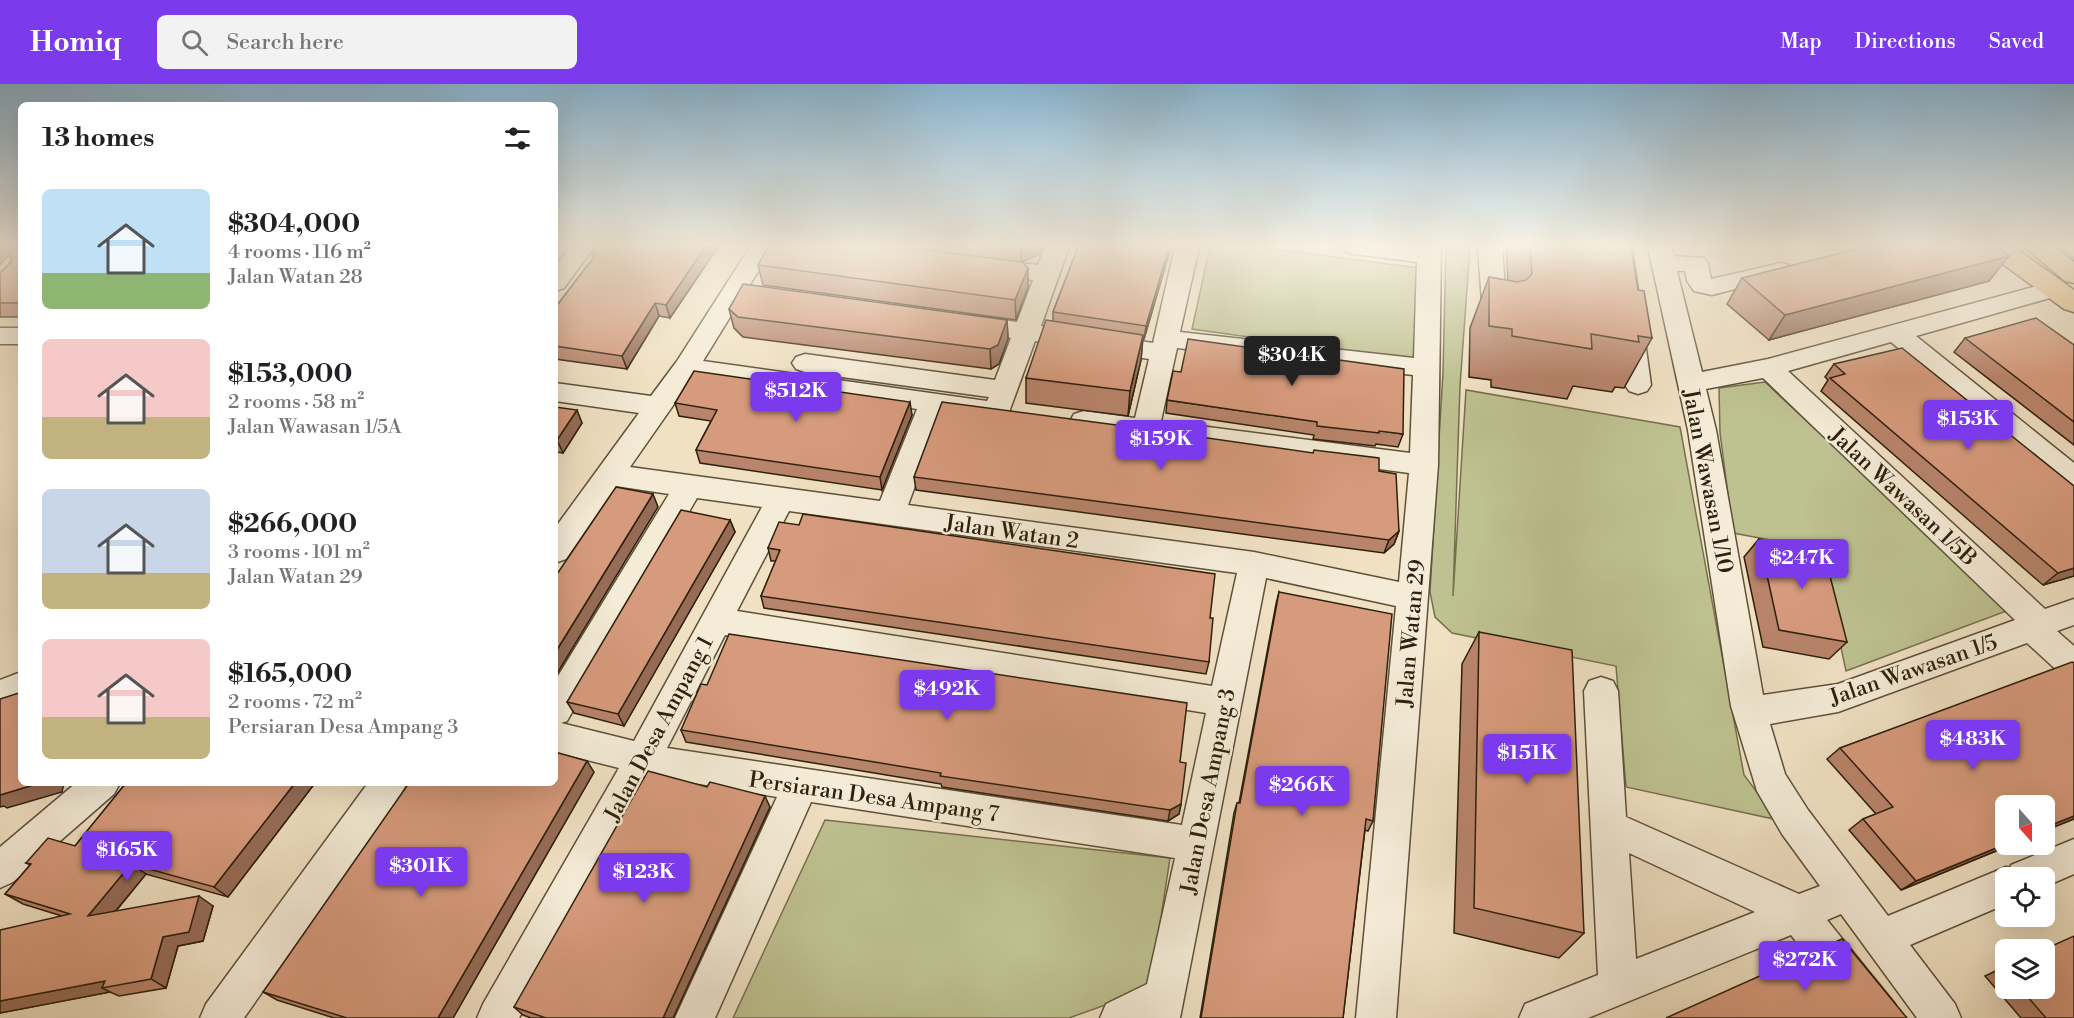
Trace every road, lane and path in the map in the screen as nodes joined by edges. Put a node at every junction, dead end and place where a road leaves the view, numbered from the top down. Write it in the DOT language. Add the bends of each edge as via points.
graph roads {
  1 [pos="747,291"];
  2 [pos="1041,291"];
  3 [pos="1177,291"];
  4 [pos="1427,291"];
  5 [pos="1493,291"];
  6 [pos="1626,291"];
  7 [pos="1678,291"];
  8 [pos="2061,291"];
  9 [pos="2010,302"];
  10 [pos="945,320"];
  11 [pos="2037,321"];
  12 [pos="1496,323"];
  13 [pos="1026,331"];
  14 [pos="1896,333"];
  15 [pos="0,336"];
  16 [pos="18,336"];
  17 [pos="1165,346"];
  18 [pos="692,358"];
  19 [pos="1426,368"];
  20 [pos="1768,368"];
  21 [pos="1690,383"];
  22 [pos="1638,384"];
  23 [pos="558,392"];
  24 [pos="933,402"];
  25 [pos="1007,405"];
  26 [pos="659,406"];
  27 [pos="1054,417"];
  28 [pos="1146,428"];
  29 [pos="1424,465"];
  30 [pos="609,475"];
  31 [pos="2074,479"];
  32 [pos="689,486"];
  33 [pos="781,499"];
  34 [pos="890,514"];
  35 [pos="558,546"];
  36 [pos="1254,564"];
  37 [pos="1413,597"];
  38 [pos="2074,612"];
  39 [pos="716,621"];
  40 [pos="2036,626"];
  41 [pos="2074,666"];
  42 [pos="18,687"];
  43 [pos="1601,691"];
  44 [pos="0,696"];
  45 [pos="1224,702"];
  46 [pos="558,706"];
  47 [pos="1748,706"];
  48 [pos="558,737"];
  49 [pos="644,759"];
  50 [pos="98,786"];
  51 [pos="387,786"];
  52 [pos="800,786"];
  53 [pos="1608,826"];
  54 [pos="1196,844"];
  55 [pos="2074,856"];
  56 [pos="2049,867"];
  57 [pos="0,870"];
  58 [pos="1995,890"];
  59 [pos="1848,893"];
  60 [pos="1798,913"];
  61 [pos="1882,938"];
  62 [pos="1618,986"];
  63 [pos="1162,1007"];
  64 [pos="220,1018"];
  65 [pos="497,1018"];
  66 [pos="695,1018"];
  67 [pos="1120,1018"];
  68 [pos="1376,1018"];
  69 [pos="1539,1018"];
  70 [pos="1881,1018"];
  71 [pos="1941,1018"];
  1 -- 18 [label="street"];
  2 -- 13 [label="street"];
  3 -- 17 [label="street"];
  4 -- 19 [label="street, Jalan Watan 29"];
  5 -- 12 [label="street"];
  6 -- 22 [label="street"];
  7 -- 21 [label="street, Jalan Wawasan 1/10"];
  8 -- 9 [label="street"];
  9 -- 11 [label="street"];
  9 -- 14 [label="street"];
  10 -- 13 [label="street"];
  13 -- 17 [label="street"];
  13 -- 25 [label="street"];
  14 -- 20 [label="street"];
  14 -- 31 [label="street"];
  15 -- 16 [label="street"];
  17 -- 19 [label="street"];
  17 -- 28 [label="street"];
  18 -- 24 [label="street"];
  18 -- 25 [label="street"];
  18 -- 26 [label="street"];
  19 -- 29 [label="street, Jalan Watan 29"];
  20 -- 21 [label="street"];
  20 -- 40 [label="street, Jalan Wawasan 1/5B"];
  21 -- 47 [label="street, Jalan Wawasan 1/10" via="1702,430"];
  23 -- 26 [label="street"];
  24 -- 25 [label="street"];
  24 -- 34 [label="street"];
  26 -- 30 [label="street"];
  27 -- 28 [label="street"];
  28 -- 29 [label="street"];
  29 -- 37 [label="street, Jalan Watan 29"];
  30 -- 32 [label="street, Jalan Watan 2"];
  30 -- 35 [label="street"];
  32 -- 33 [label="street, Jalan Watan 2"];
  32 -- 46 [label="street"];
  33 -- 34 [label="street, Jalan Watan 2"];
  33 -- 39 [label="street, Jalan Desa Ampang 1"];
  34 -- 36 [label="street, Jalan Watan 2"];
  36 -- 37 [label="street, Jalan Watan 2"];
  36 -- 45 [label="street, Jalan Desa Ampang 3"];
  37 -- 68 [label="street, Jalan Watan 29"];
  38 -- 40 [label="street, Jalan Wawasan 1/5"];
  39 -- 45 [label="street"];
  39 -- 49 [label="street, Jalan Desa Ampang 1"];
  40 -- 41 [label="street, Jalan Wawasan 1/5B"];
  40 -- 47 [label="street, Jalan Wawasan 1/5" via="1838,698 1766,710"];
  42 -- 44 [label="street"];
  43 -- 53 [label="street"];
  45 -- 54 [label="street, Jalan Desa Ampang 3"];
  47 -- 59 [label="street, Jalan Wawasan 1/10" via="1768,780"];
  48 -- 49 [label="street, Persiaran Desa Ampang 7"];
  49 -- 52 [label="street, Persiaran Desa Ampang 7"];
  49 -- 65 [label="street, Jalan Desa Ampang 1"];
  50 -- 57 [label="street"];
  51 -- 64 [label="street"];
  52 -- 54 [label="street, Persiaran Desa Ampang 7"];
  52 -- 66 [label="street"];
  53 -- 60 [label="street"];
  53 -- 62 [label="street"];
  54 -- 63 [label="street, Jalan Desa Ampang 3"];
  55 -- 56 [label="street"];
  58 -- 61 [label="street"];
  59 -- 60 [label="street"];
  59 -- 61 [label="street, Jalan Wawasan 1/10"];
  60 -- 62 [label="street"];
  60 -- 70 [label="street"];
  61 -- 71 [label="street, Jalan Wawasan 1/10"];
  62 -- 69 [label="street"];
  63 -- 67 [label="street"];
}
